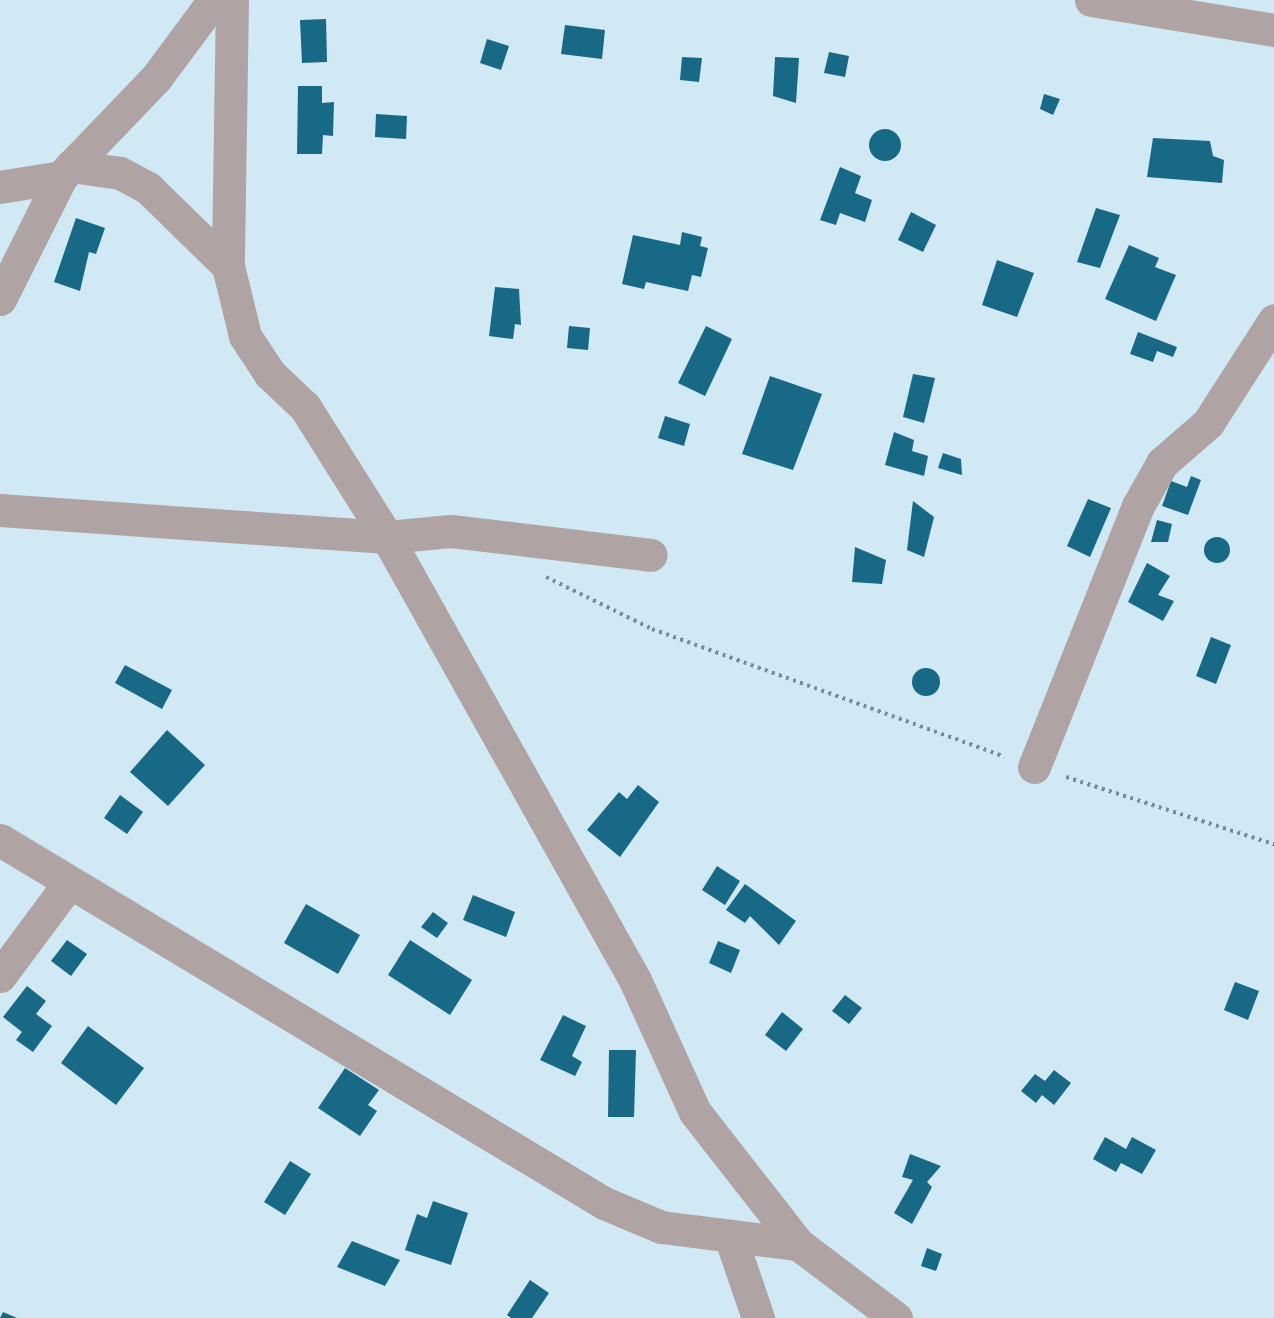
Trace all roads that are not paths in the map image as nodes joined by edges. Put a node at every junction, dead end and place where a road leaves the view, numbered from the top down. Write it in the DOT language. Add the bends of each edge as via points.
graph roads {
  1 [pos="214,0"];
  2 [pos="232,0"];
  3 [pos="1091,0"];
  4 [pos="1274,30"];
  5 [pos="66,171"];
  6 [pos="0,187"];
  7 [pos="228,266"];
  8 [pos="0,299"];
  9 [pos="1274,320"];
  10 [pos="0,510"];
  11 [pos="387,537"];
  12 [pos="651,555"];
  13 [pos="1034,767"];
  14 [pos="0,840"];
  15 [pos="69,884"];
  16 [pos="0,976"];
  17 [pos="730,1236"];
  18 [pos="798,1244"];
  19 [pos="758,1318"];
  20 [pos="896,1318"];
  1 -- 5 [label="street" via="156,78"];
  2 -- 7 [label="street"];
  3 -- 4 [label="street"];
  5 -- 6 [label="street"];
  5 -- 7 [label="street" via="120,173 148,188"];
  5 -- 8 [label="street"];
  7 -- 11 [label="street" via="245,336 270,374 305,407"];
  9 -- 13 [label="street" via="1208,423 1162,463 1138,506"];
  10 -- 11 [label="street"];
  11 -- 12 [label="street" via="451,531"];
  11 -- 18 [label="street" via="635,981 695,1112"];
  14 -- 15 [label="street"];
  15 -- 16 [label="street"];
  15 -- 17 [label="street" via="231,975 604,1203 661,1227"];
  17 -- 18 [label="street"];
  17 -- 19 [label="street"];
  18 -- 20 [label="street"];
}
